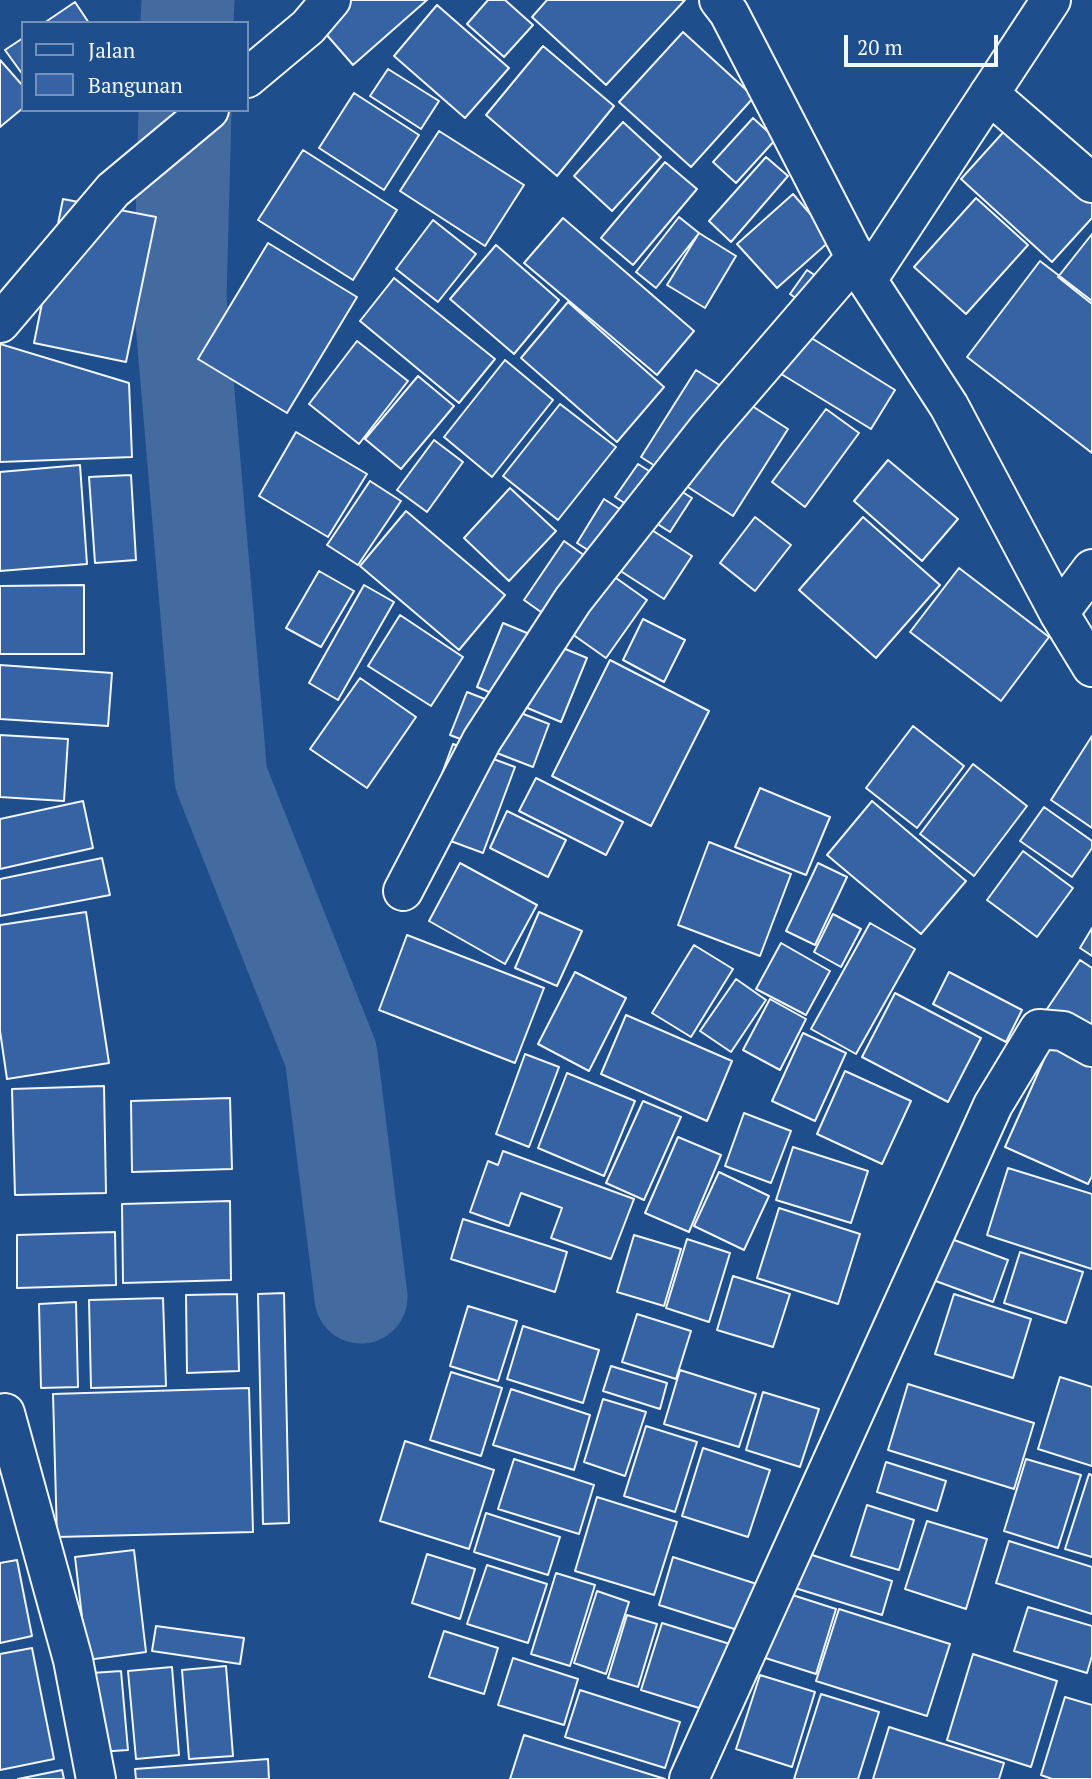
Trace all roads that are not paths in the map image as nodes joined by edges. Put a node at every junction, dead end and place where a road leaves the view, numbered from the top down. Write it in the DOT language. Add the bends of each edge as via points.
graph roads {
  1 [pos="719,0"];
  2 [pos="1051,0"];
  3 [pos="319,13"];
  4 [pos="248,77"];
  5 [pos="989,94"];
  6 [pos="207,112"];
  7 [pos="1092,183"];
  8 [pos="862,268"];
  9 [pos="0,323"];
  10 [pos="1092,569"];
  11 [pos="1059,613"];
  12 [pos="1092,667"];
  13 [pos="403,891"];
  14 [pos="1092,1047"];
  15 [pos="2,1406"];
  16 [pos="96,1779"];
  17 [pos="689,1779"];
  1 -- 8 [label="main road"];
  2 -- 5 [label="main road"];
  3 -- 4 [label="main road"];
  5 -- 7 [label="main road"];
  5 -- 8 [label="main road"];
  6 -- 9 [label="main road" via="113,190"];
  8 -- 11 [label="main road" via="949,406"];
  8 -- 13 [label="main road" via="707,430 573,600 482,740"];
  10 -- 11 [label="main road"];
  11 -- 12 [label="main road"];
  14 -- 17 [label="main road" via="1063,1031 1039,1029 993,1105"];
  15 -- 16 [label="main road" via="73,1660"];
}
